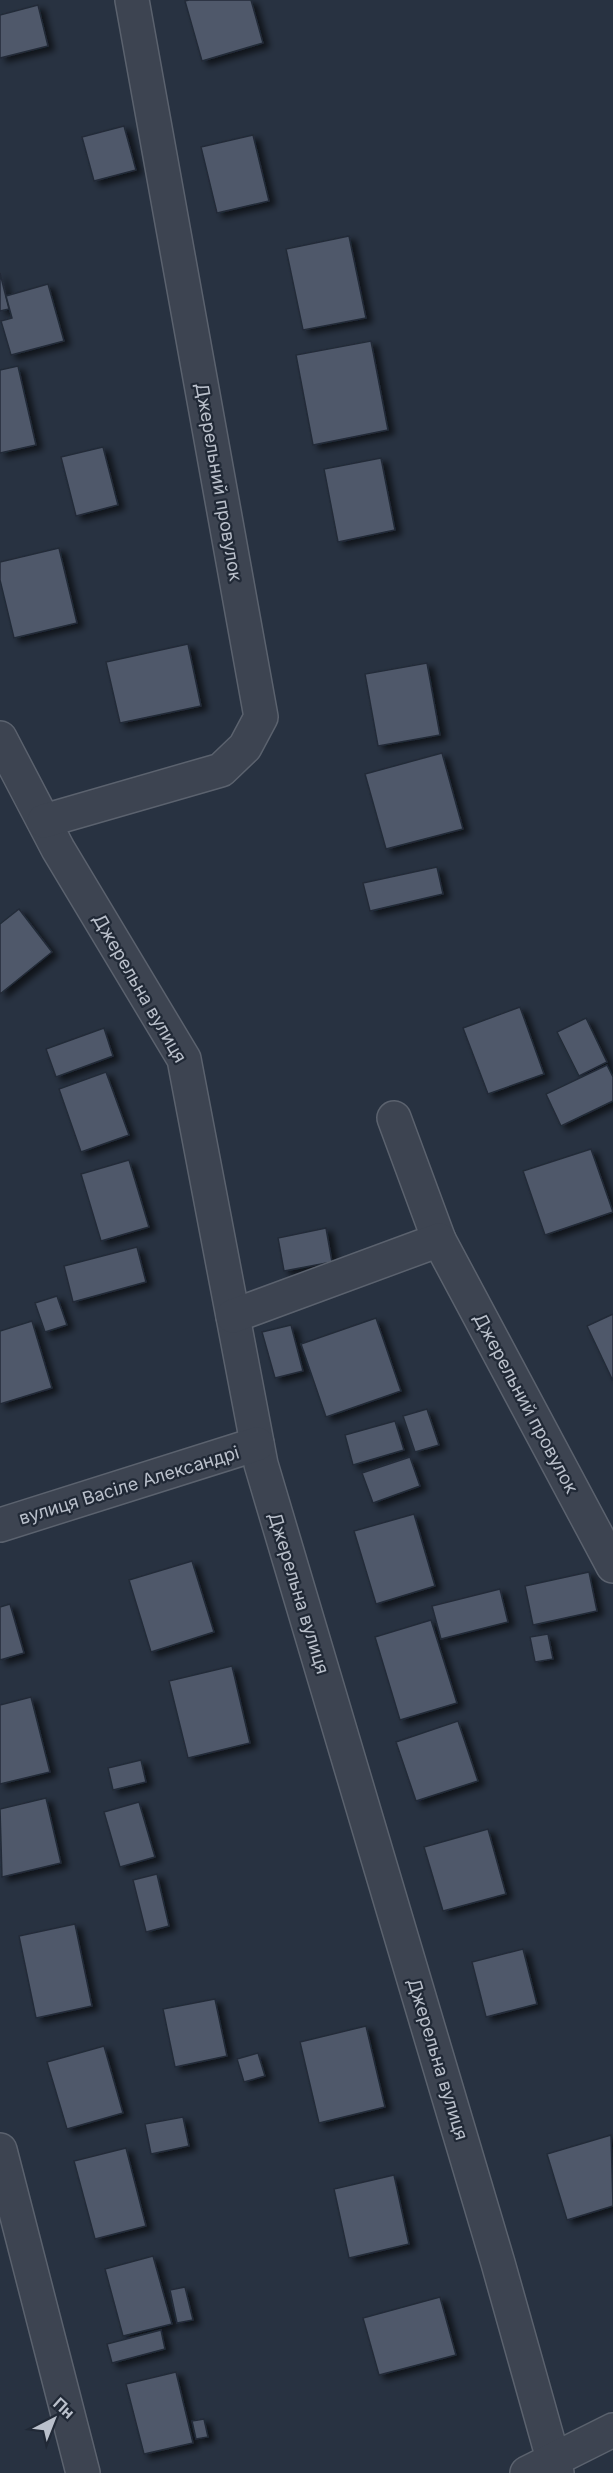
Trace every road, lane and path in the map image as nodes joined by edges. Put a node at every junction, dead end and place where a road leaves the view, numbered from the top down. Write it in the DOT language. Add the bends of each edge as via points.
graph roads {
  1 [pos="132,0"];
  2 [pos="0,738"];
  3 [pos="44,821"];
  4 [pos="394,1118"];
  5 [pos="439,1240"];
  6 [pos="233,1316"];
  7 [pos="257,1444"];
  8 [pos="0,1524"];
  9 [pos="613,1566"];
  10 [pos="0,2150"];
  11 [pos="613,2430"];
  12 [pos="546,2469"];
  13 [pos="82,2473"];
  1 -- 3 [label="street, Джерельний провулок" via="261,717 245,747 221,770"];
  2 -- 3 [label="street, Джерельна вулиця"];
  3 -- 6 [label="street, Джерельна вулиця" via="184,1059"];
  4 -- 5 [label="street, Джерельний провулок"];
  5 -- 6 [label="street"];
  5 -- 9 [label="street, Джерельний провулок"];
  6 -- 7 [label="street, Джерельна вулиця"];
  7 -- 8 [label="street, вулиця Васіле Александрі"];
  7 -- 12 [label="street, Джерельна вулиця"];
  10 -- 13 [label="street"];
  11 -- 12 [label="street"];
}
